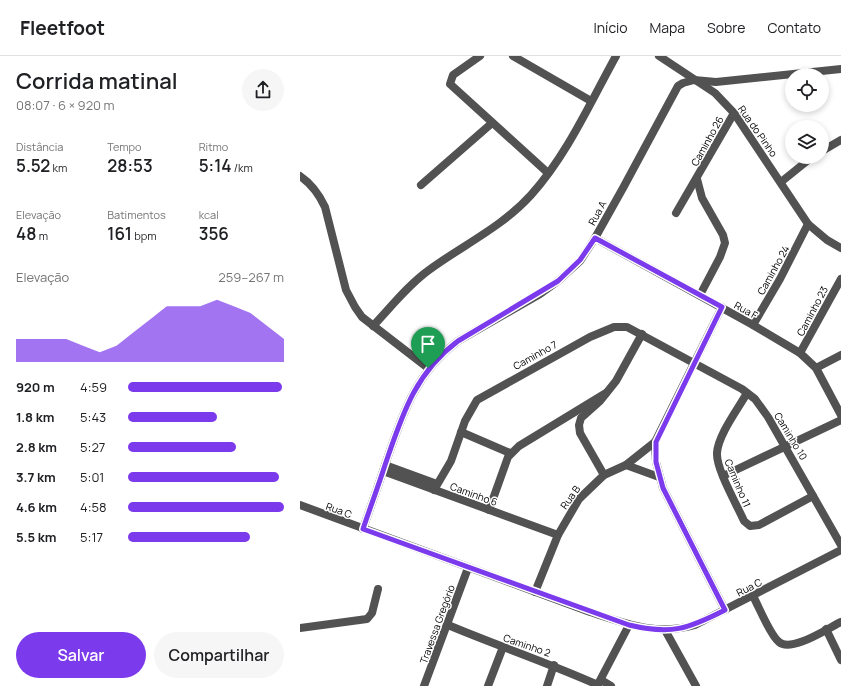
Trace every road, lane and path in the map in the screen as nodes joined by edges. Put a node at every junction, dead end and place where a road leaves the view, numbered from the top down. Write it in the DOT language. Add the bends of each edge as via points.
graph roads {
  1 [pos="480,56"];
  2 [pos="513,56"];
  3 [pos="616,56"];
  4 [pos="659,56"];
  5 [pos="841,69"];
  6 [pos="694,80"];
  7 [pos="591,101"];
  8 [pos="734,113"];
  9 [pos="492,123"];
  10 [pos="841,140"];
  11 [pos="829,147"];
  12 [pos="803,164"];
  13 [pos="548,173"];
  14 [pos="300,176"];
  15 [pos="697,179"];
  16 [pos="781,182"];
  17 [pos="422,185"];
  18 [pos="676,213"];
  19 [pos="808,224"];
  20 [pos="595,238"];
  21 [pos="841,248"];
  22 [pos="841,279"];
  23 [pos="700,295"];
  24 [pos="722,307"];
  25 [pos="753,325"];
  26 [pos="373,326"];
  27 [pos="642,334"];
  28 [pos="800,353"];
  29 [pos="841,355"];
  30 [pos="695,363"];
  31 [pos="428,368"];
  32 [pos="816,368"];
  33 [pos="606,393"];
  34 [pos="747,393"];
  35 [pos="841,415"];
  36 [pos="841,420"];
  37 [pos="461,432"];
  38 [pos="656,442"];
  39 [pos="786,446"];
  40 [pos="510,453"];
  41 [pos="626,465"];
  42 [pos="384,468"];
  43 [pos="604,475"];
  44 [pos="723,476"];
  45 [pos="660,477"];
  46 [pos="436,487"];
  47 [pos="813,496"];
  48 [pos="300,505"];
  49 [pos="489,510"];
  50 [pos="363,529"];
  51 [pos="558,536"];
  52 [pos="841,545"];
  53 [pos="841,550"];
  54 [pos="468,568"];
  55 [pos="378,589"];
  56 [pos="535,592"];
  57 [pos="753,596"];
  58 [pos="725,610"];
  59 [pos="841,622"];
  60 [pos="448,625"];
  61 [pos="629,625"];
  62 [pos="300,628"];
  63 [pos="826,629"];
  64 [pos="665,630"];
  65 [pos="503,647"];
  66 [pos="841,658"];
  67 [pos="554,665"];
  68 [pos="599,684"];
  69 [pos="424,686"];
  70 [pos="488,686"];
  71 [pos="547,686"];
  72 [pos="611,686"];
  73 [pos="696,686"];
  1 -- 9 [label="street" via="453,74 450,84"];
  2 -- 7 [label="street"];
  3 -- 7 [label="street"];
  4 -- 6 [label="street, Rua do Pinho"];
  5 -- 6 [label="street" via="721,81"];
  6 -- 8 [label="street, Rua do Pinho" via="715,93"];
  6 -- 20 [label="street, Rua A" via="683,83 674,92"];
  7 -- 13 [label="street"];
  8 -- 15 [label="street, Caminho 26"];
  8 -- 16 [label="street, Rua do Pinho"];
  9 -- 13 [label="street"];
  9 -- 17 [label="street"];
  10 -- 11 [label="street"];
  12 -- 16 [label="street"];
  13 -- 26 [label="street" via="515,210 490,230 427,271"];
  14 -- 26 [label="street" via="319,195 325,207 346,290 362,317"];
  15 -- 18 [label="street, Caminho 26"];
  15 -- 23 [label="street" via="702,198 723,235 724,242 720,257"];
  16 -- 19 [label="street, Rua do Pinho"];
  19 -- 21 [label="street, Rua do Pinho"];
  19 -- 25 [label="street, Caminho 24"];
  20 -- 23 [label="street, Rua F"];
  20 -- 31 [label="street, Rua A" via="580,260 558,281 458,341"];
  22 -- 28 [label="street, Caminho 23"];
  23 -- 24 [label="street, Rua F"];
  24 -- 25 [label="street, Rua F"];
  24 -- 30 [label="street"];
  25 -- 28 [label="street, Rua F"];
  26 -- 31 [label="street"];
  27 -- 30 [label="street, Caminho 7"];
  27 -- 33 [label="street" via="623,370"];
  27 -- 37 [label="street, Caminho 7" via="627,327 608,328 539,364 477,400"];
  28 -- 32 [label="street, Rua F"];
  29 -- 32 [label="street"];
  30 -- 34 [label="street, Caminho 10"];
  30 -- 38 [label="street"];
  31 -- 42 [label="street, Rua A" via="406,407"];
  32 -- 35 [label="street, Rua F"];
  33 -- 40 [label="street"];
  33 -- 43 [label="street" via="583,415 579,425 580,433"];
  34 -- 39 [label="street, Caminho 10" via="762,408"];
  34 -- 44 [label="street, Caminho 11" via="726,429 717,452"];
  36 -- 39 [label="street"];
  37 -- 40 [label="street"];
  37 -- 46 [label="street, Caminho 7" via="451,461"];
  38 -- 41 [label="street, Rua B"];
  38 -- 45 [label="street"];
  39 -- 44 [label="street"];
  39 -- 47 [label="street, Caminho 10"];
  40 -- 49 [label="street"];
  41 -- 43 [label="street, Rua B"];
  41 -- 45 [label="street"];
  42 -- 46 [label="street, Caminho 6"];
  42 -- 50 [label="street, Rua A"];
  43 -- 51 [label="street, Rua B" via="579,499"];
  44 -- 47 [label="street, Caminho 11" via="744,521 750,526 759,525"];
  45 -- 58 [label="street" via="663,488"];
  46 -- 49 [label="street, Caminho 6"];
  47 -- 52 [label="street, Caminho 10"];
  48 -- 50 [label="street, Rua C"];
  49 -- 51 [label="street, Caminho 6"];
  50 -- 54 [label="street, Rua C"];
  51 -- 56 [label="street, Rua B"];
  53 -- 57 [label="street, Rua C"];
  54 -- 56 [label="street, Rua C"];
  54 -- 60 [label="street, Travessa Gregório"];
  55 -- 62 [label="street" via="372,613 367,619"];
  56 -- 61 [label="street, Rua C"];
  57 -- 58 [label="street, Rua C"];
  57 -- 63 [label="street" via="776,640 784,646 793,646"];
  58 -- 64 [label="street, Rua C" via="695,625"];
  59 -- 63 [label="street"];
  60 -- 65 [label="street, Caminho 2"];
  60 -- 69 [label="street, Travessa Gregório"];
  61 -- 64 [label="street, Rua C"];
  61 -- 68 [label="street"];
  63 -- 66 [label="street"];
  64 -- 73 [label="street"];
  65 -- 67 [label="street, Caminho 2"];
  65 -- 70 [label="street"];
  67 -- 68 [label="street, Caminho 2"];
  67 -- 71 [label="street"];
  68 -- 72 [label="street, Caminho 2"];
}
